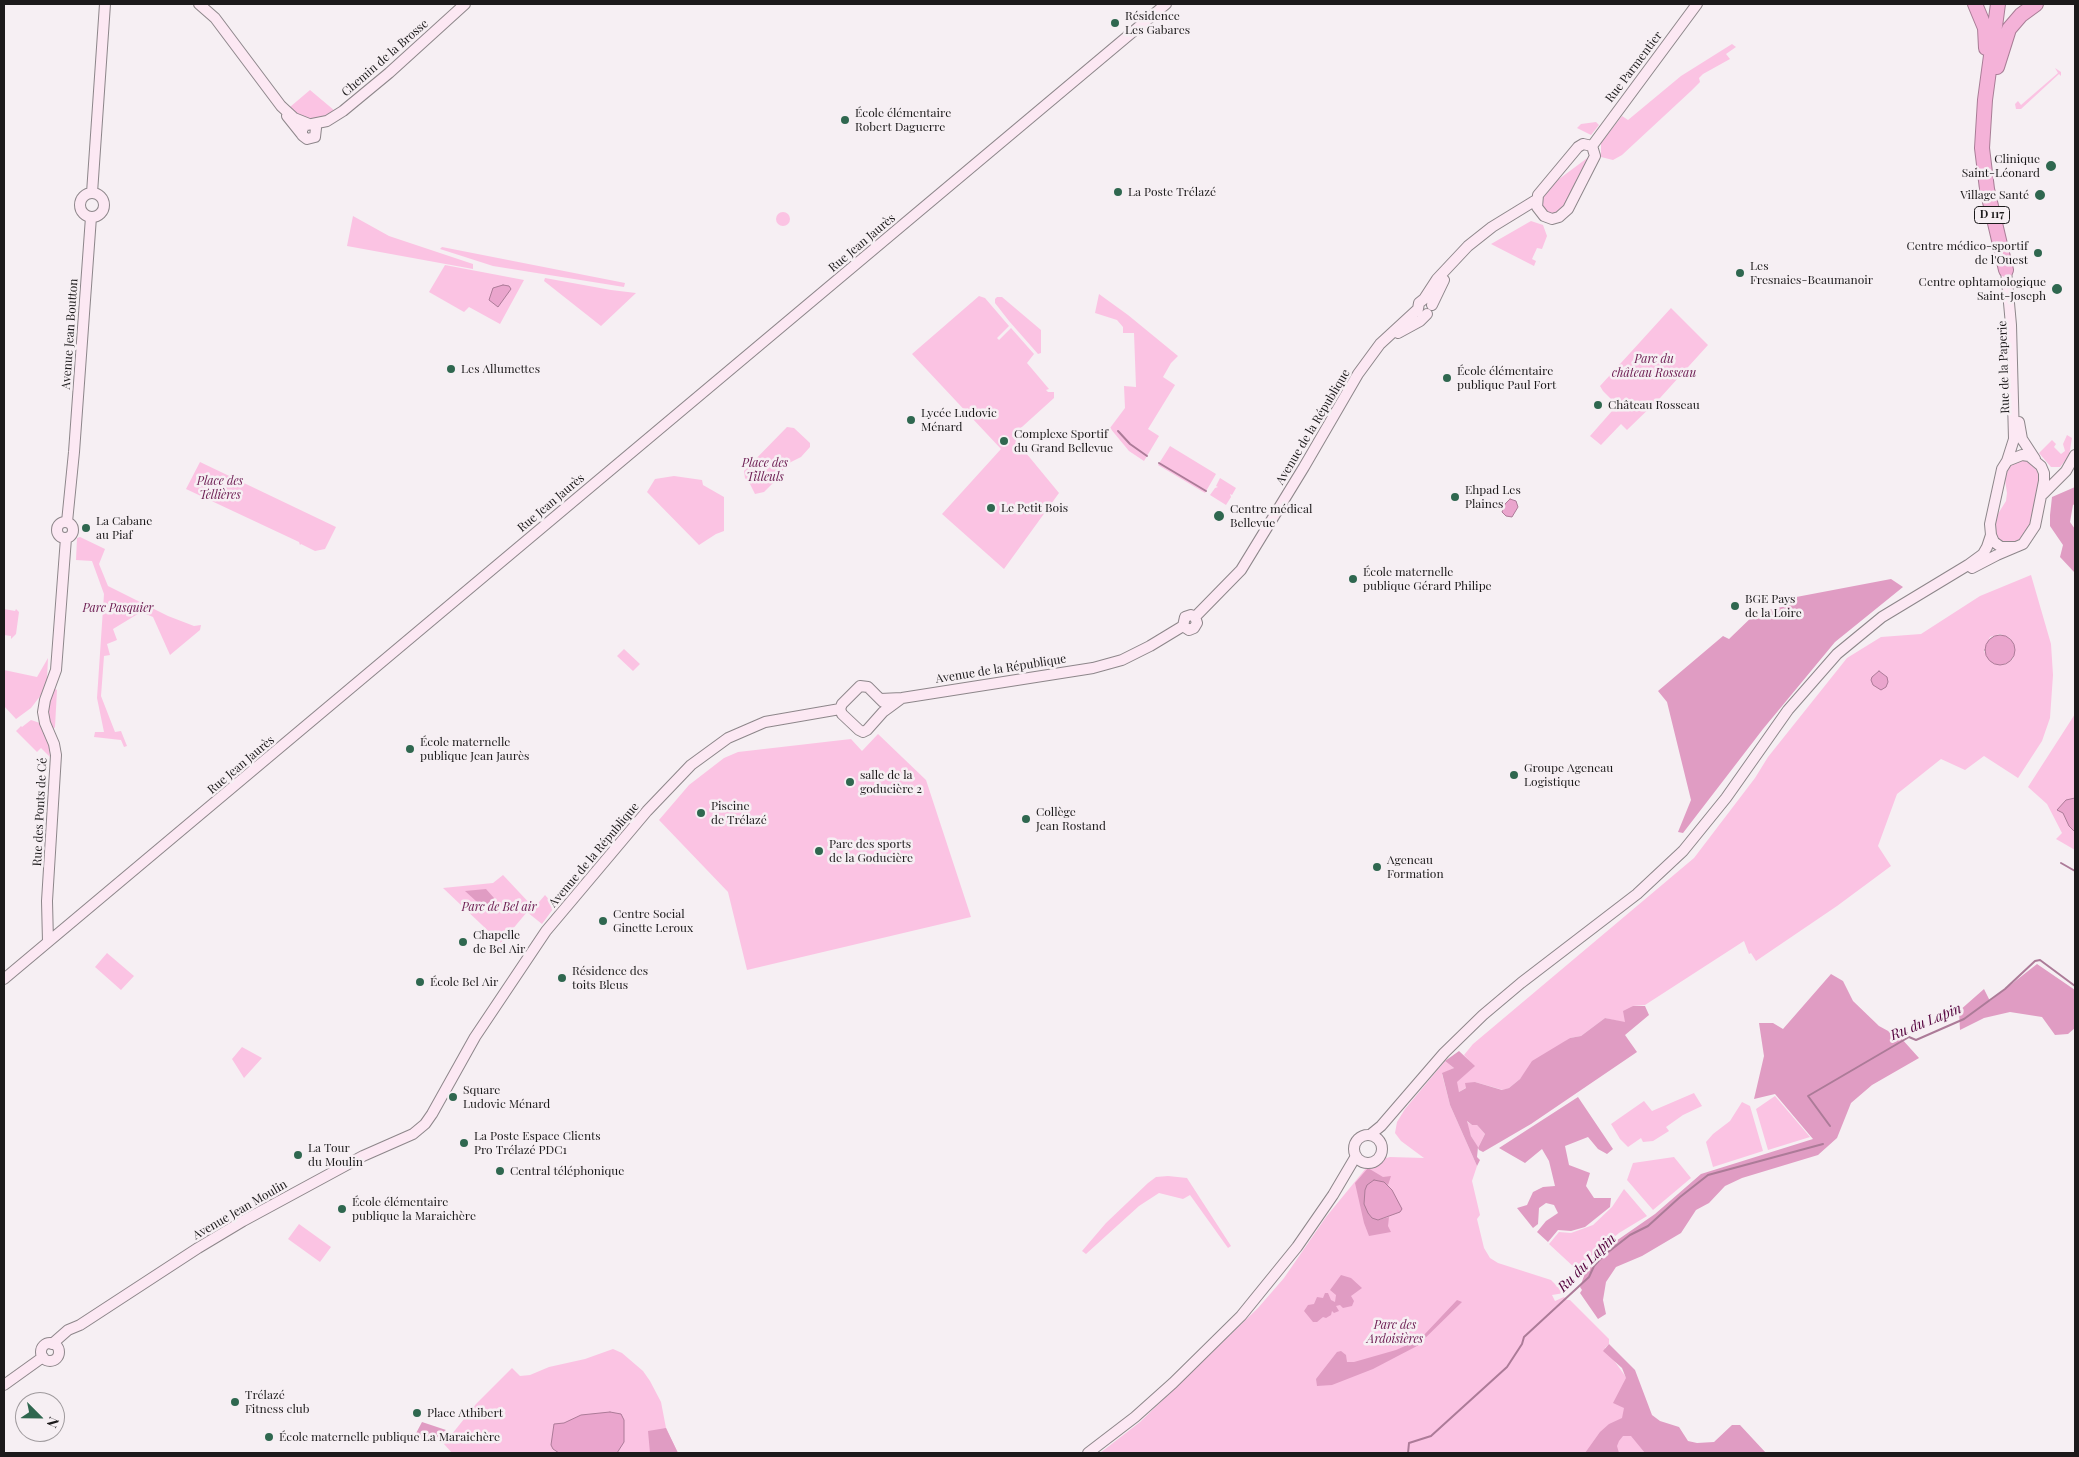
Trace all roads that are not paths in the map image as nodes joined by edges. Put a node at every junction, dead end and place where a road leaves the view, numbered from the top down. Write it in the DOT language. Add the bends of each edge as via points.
graph roads {
  1 [pos="105,4"];
  2 [pos="198,4"];
  3 [pos="465,4"];
  4 [pos="1166,4"];
  5 [pos="1697,4"];
  6 [pos="1975,4"];
  7 [pos="1998,4"];
  8 [pos="2003,4"];
  9 [pos="2036,4"];
  10 [pos="1988,99"];
  11 [pos="281,106"];
  12 [pos="343,111"];
  13 [pos="310,124"];
  14 [pos="302,135"];
  15 [pos="316,137"];
  16 [pos="1592,146"];
  17 [pos="1984,158"];
  18 [pos="92,193"];
  19 [pos="1536,200"];
  20 [pos="1990,207"];
  21 [pos="1542,214"];
  22 [pos="91,217"];
  23 [pos="2008,270"];
  24 [pos="1425,307"];
  25 [pos="2075,455"];
  26 [pos="2007,461"];
  27 [pos="2038,463"];
  28 [pos="2068,467"];
  29 [pos="2041,497"];
  30 [pos="67,522"];
  31 [pos="1991,535"];
  32 [pos="2016,547"];
  33 [pos="1938,583"];
  34 [pos="880,698"];
  35 [pos="902,698"];
  36 [pos="840,709"];
  37 [pos="883,712"];
  38 [pos="48,942"];
  39 [pos="4,979"];
  40 [pos="1398,1107"];
  41 [pos="419,1130"];
  42 [pos="1370,1135"];
  43 [pos="1380,1142"];
  44 [pos="1356,1156"];
  45 [pos="1366,1163"];
  46 [pos="1333,1196"];
  47 [pos="4,1385"];
  48 [pos="1088,1453"];
  1 -- 18 [label="street"];
  2 -- 11 [label="street" via="215,18"];
  3 -- 12 [label="street, Chemin de la Brosse"];
  4 -- 38 [label="street, Rue Jean Jaurès"];
  5 -- 16 [label="street, Rue Parmentier"];
  6 -- 20 [label="highway" via="1986,34 1979,150 1982,184"];
  7 -- 17 [label="highway" via="1983,117"];
  8 -- 10 [label="highway"];
  9 -- 10 [label="highway" via="2010,29"];
  10 -- 17 [label="highway"];
  11 -- 13 [label="street" via="294,118"];
  11 -- 14 [label="street"];
  12 -- 13 [label="street, Chemin de la Brosse" via="327,121"];
  12 -- 15 [label="street, Chemin de la Brosse"];
  13 -- 14 [label="street" via="303,128"];
  13 -- 15 [label="street" via="317,129"];
  14 -- 15 [label="street" via="309,140"];
  16 -- 19 [label="street" via="1578,147"];
  16 -- 21 [label="street, Avenue de la République" via="1594,158 1566,213 1552,219"];
  17 -- 20 [label="highway, D 117"];
  17 -- 23 [label="highway, D 117"];
  18 -- 22 [label="street" via="81,200 80,206 86,216"];
  18 -- 22 [label="street" via="98,195 104,206 102,212"];
  19 -- 21 [label="street"];
  19 -- 24 [label="street, Avenue de la République" via="1468,246 1437,279"];
  20 -- 23 [label="highway, D 117"];
  21 -- 24 [label="street, Avenue de la République" via="1526,215 1484,240 1444,280"];
  22 -- 30 [label="street, Avenue Jean Boutton"];
  23 -- 26 [label="street, D 117" via="2014,439"];
  23 -- 27 [label="street, Rue de la Paperie / D 117" via="2014,296 2019,423 2022,439"];
  24 -- 35 [label="street, Avenue de la République" via="1380,344 1358,374 1241,570 1195,617 1197,623 1194,628 1189,630 1183,626 1122,660 1093,668"];
  25 -- 28 [label="street"];
  26 -- 27 [label="street" via="2029,456"];
  26 -- 31 [label="street" via="1992,510"];
  27 -- 28 [label="street" via="2052,472"];
  27 -- 29 [label="street" via="2044,473"];
  28 -- 29 [label="street"];
  29 -- 32 [label="street" via="2031,534"];
  30 -- 38 [label="street, Rue des Ponts de Cé" via="73,531 66,538 56,670 43,712 56,756 47,902"];
  31 -- 32 [label="street" via="2001,546"];
  31 -- 33 [label="street" via="1982,554"];
  32 -- 33 [label="street"];
  33 -- 40 [label="street" via="1882,617 1823,669 1775,727 1716,812 1671,864 1502,999 1435,1064"];
  34 -- 35 [label="street, Avenue de la République"];
  34 -- 36 [label="street, Avenue de la République" via="860,686"];
  34 -- 37 [label="street"];
  35 -- 37 [label="street, Avenue de la République"];
  36 -- 37 [label="street, Avenue de la République" via="863,732"];
  36 -- 41 [label="street, Avenue de la République" via="765,722 728,738 690,765 546,931"];
  38 -- 39 [label="street, Rue Jean Jaurès"];
  40 -- 42 [label="street"];
  40 -- 43 [label="street"];
  41 -- 47 [label="street, Avenue Jean Moulin" via="404,1140 363,1156 198,1248 80,1325 55,1346 43,1347 43,1357"];
  42 -- 43 [label="street"];
  42 -- 44 [label="street" via="1362,1136 1356,1142"];
  43 -- 45 [label="street" via="1380,1156 1374,1162"];
  44 -- 45 [label="street"];
  44 -- 46 [label="street"];
  45 -- 46 [label="street"];
  46 -- 48 [label="street" via="1288,1259 1241,1316 1167,1389"];
}
